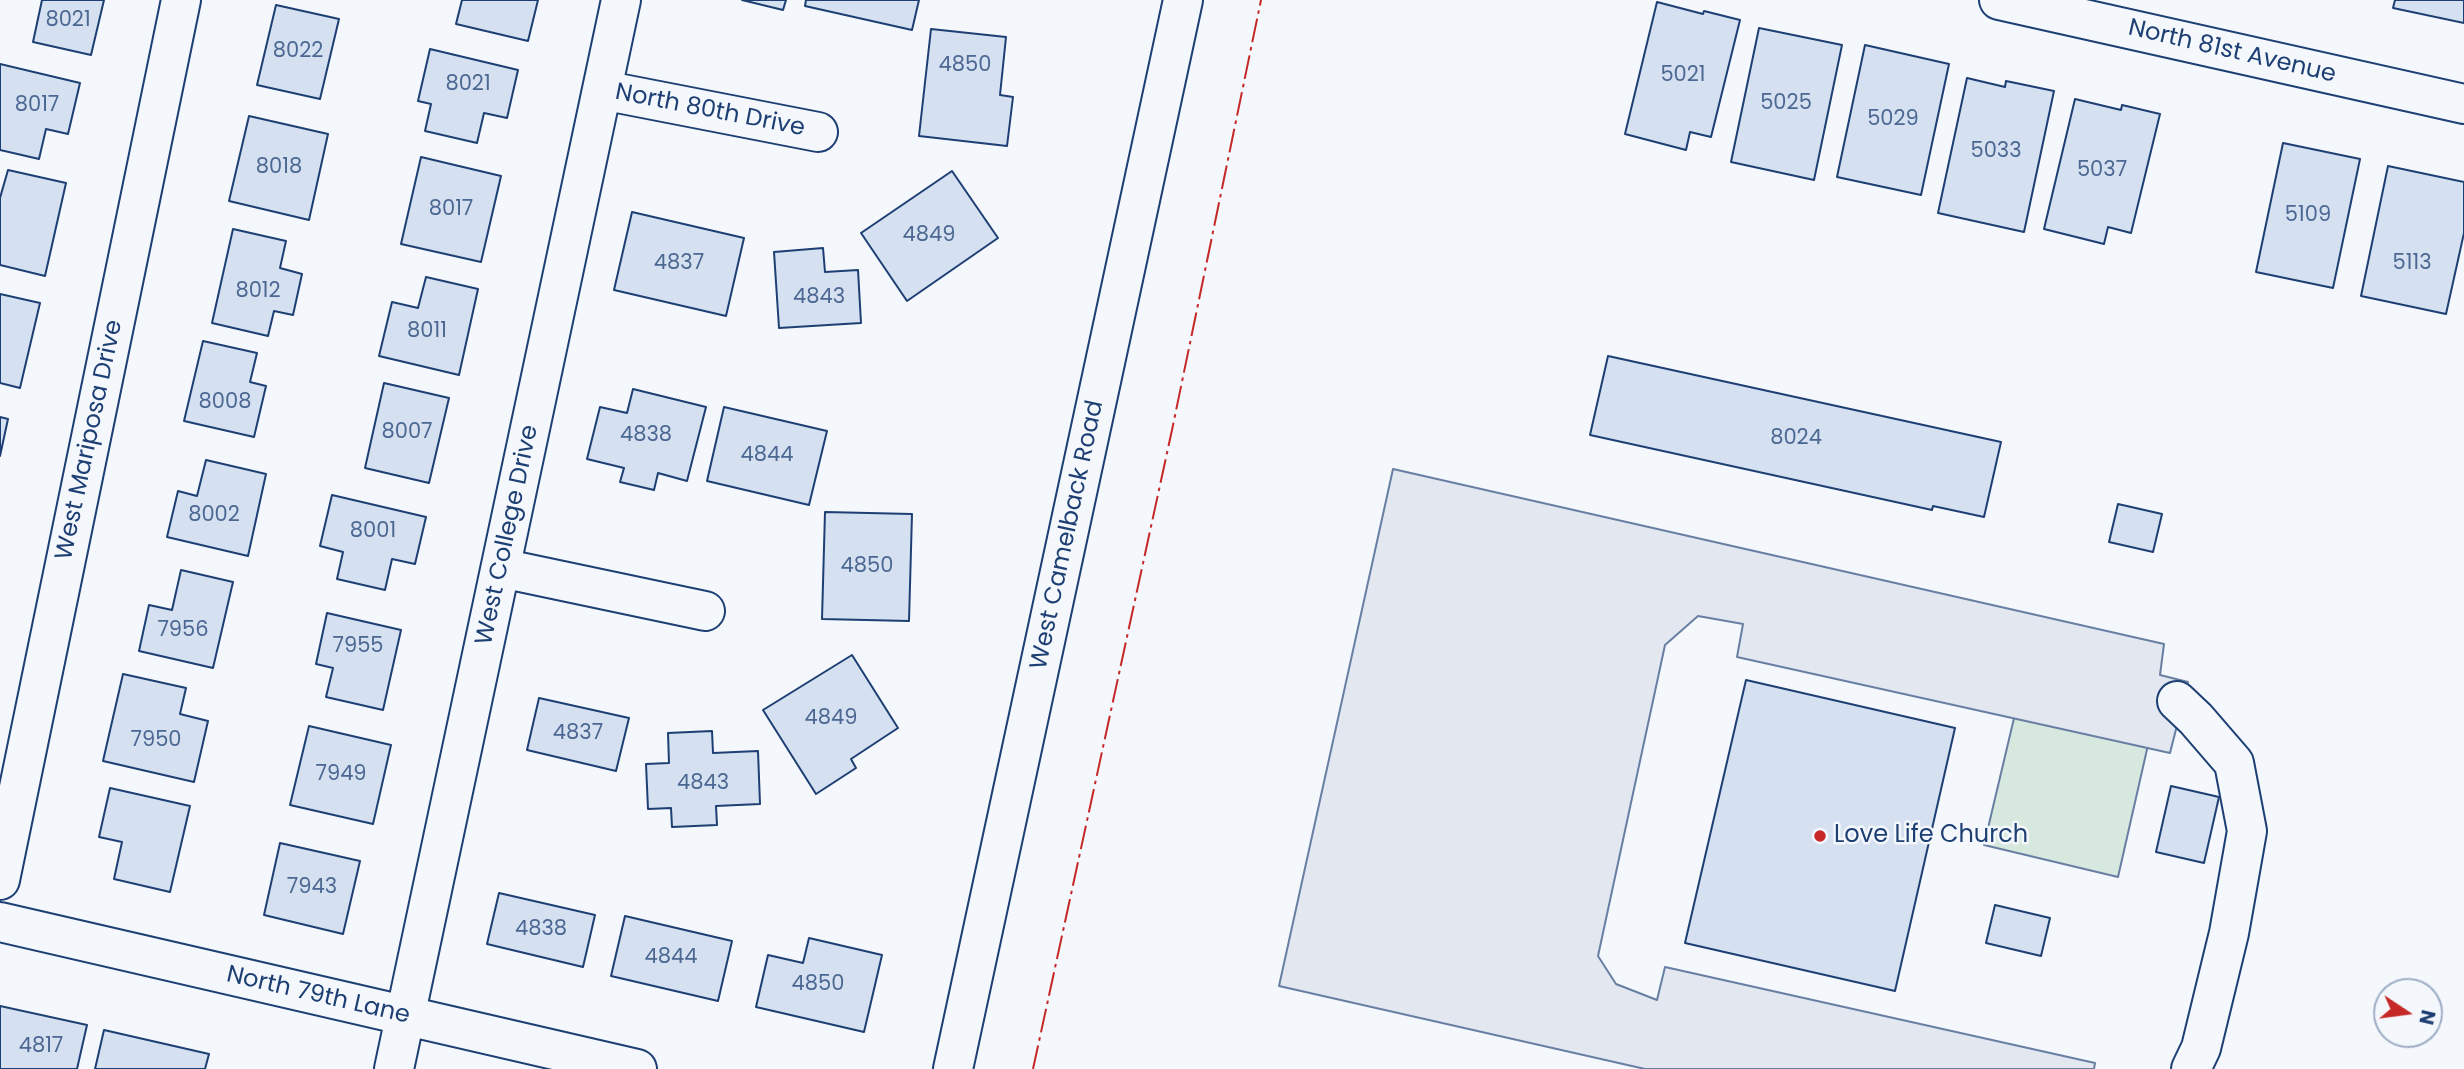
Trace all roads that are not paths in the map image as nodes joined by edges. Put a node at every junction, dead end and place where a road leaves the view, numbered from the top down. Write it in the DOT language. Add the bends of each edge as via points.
graph roads {
  1 [pos="181,0"];
  2 [pos="621,0"];
  3 [pos="1183,0"];
  4 [pos="1999,0"];
  5 [pos="602,90"];
  6 [pos="2464,104"];
  7 [pos="818,132"];
  8 [pos="501,568"];
  9 [pos="705,611"];
  10 [pos="2177,701"];
  11 [pos="0,880"];
  12 [pos="0,922"];
  13 [pos="405,1016"];
  14 [pos="394,1069"];
  15 [pos="637,1069"];
  16 [pos="953,1069"];
  17 [pos="2191,1069"];
  1 -- 11 [label="street, West Mariposa Drive"];
  2 -- 5 [label="street, West College Drive"];
  3 -- 16 [label="street, West Camelback Road"];
  4 -- 6 [label="street, North 81st Avenue"];
  5 -- 7 [label="street, North 80th Drive"];
  5 -- 8 [label="street, West College Drive"];
  8 -- 9 [label="street"];
  8 -- 13 [label="street, West College Drive"];
  10 -- 17 [label="street" via="2234,763 2248,831 2202,1048"];
  12 -- 13 [label="street, North 79th Lane"];
  13 -- 14 [label="street, West College Drive"];
  13 -- 15 [label="street, North 79th Lane"];
}
